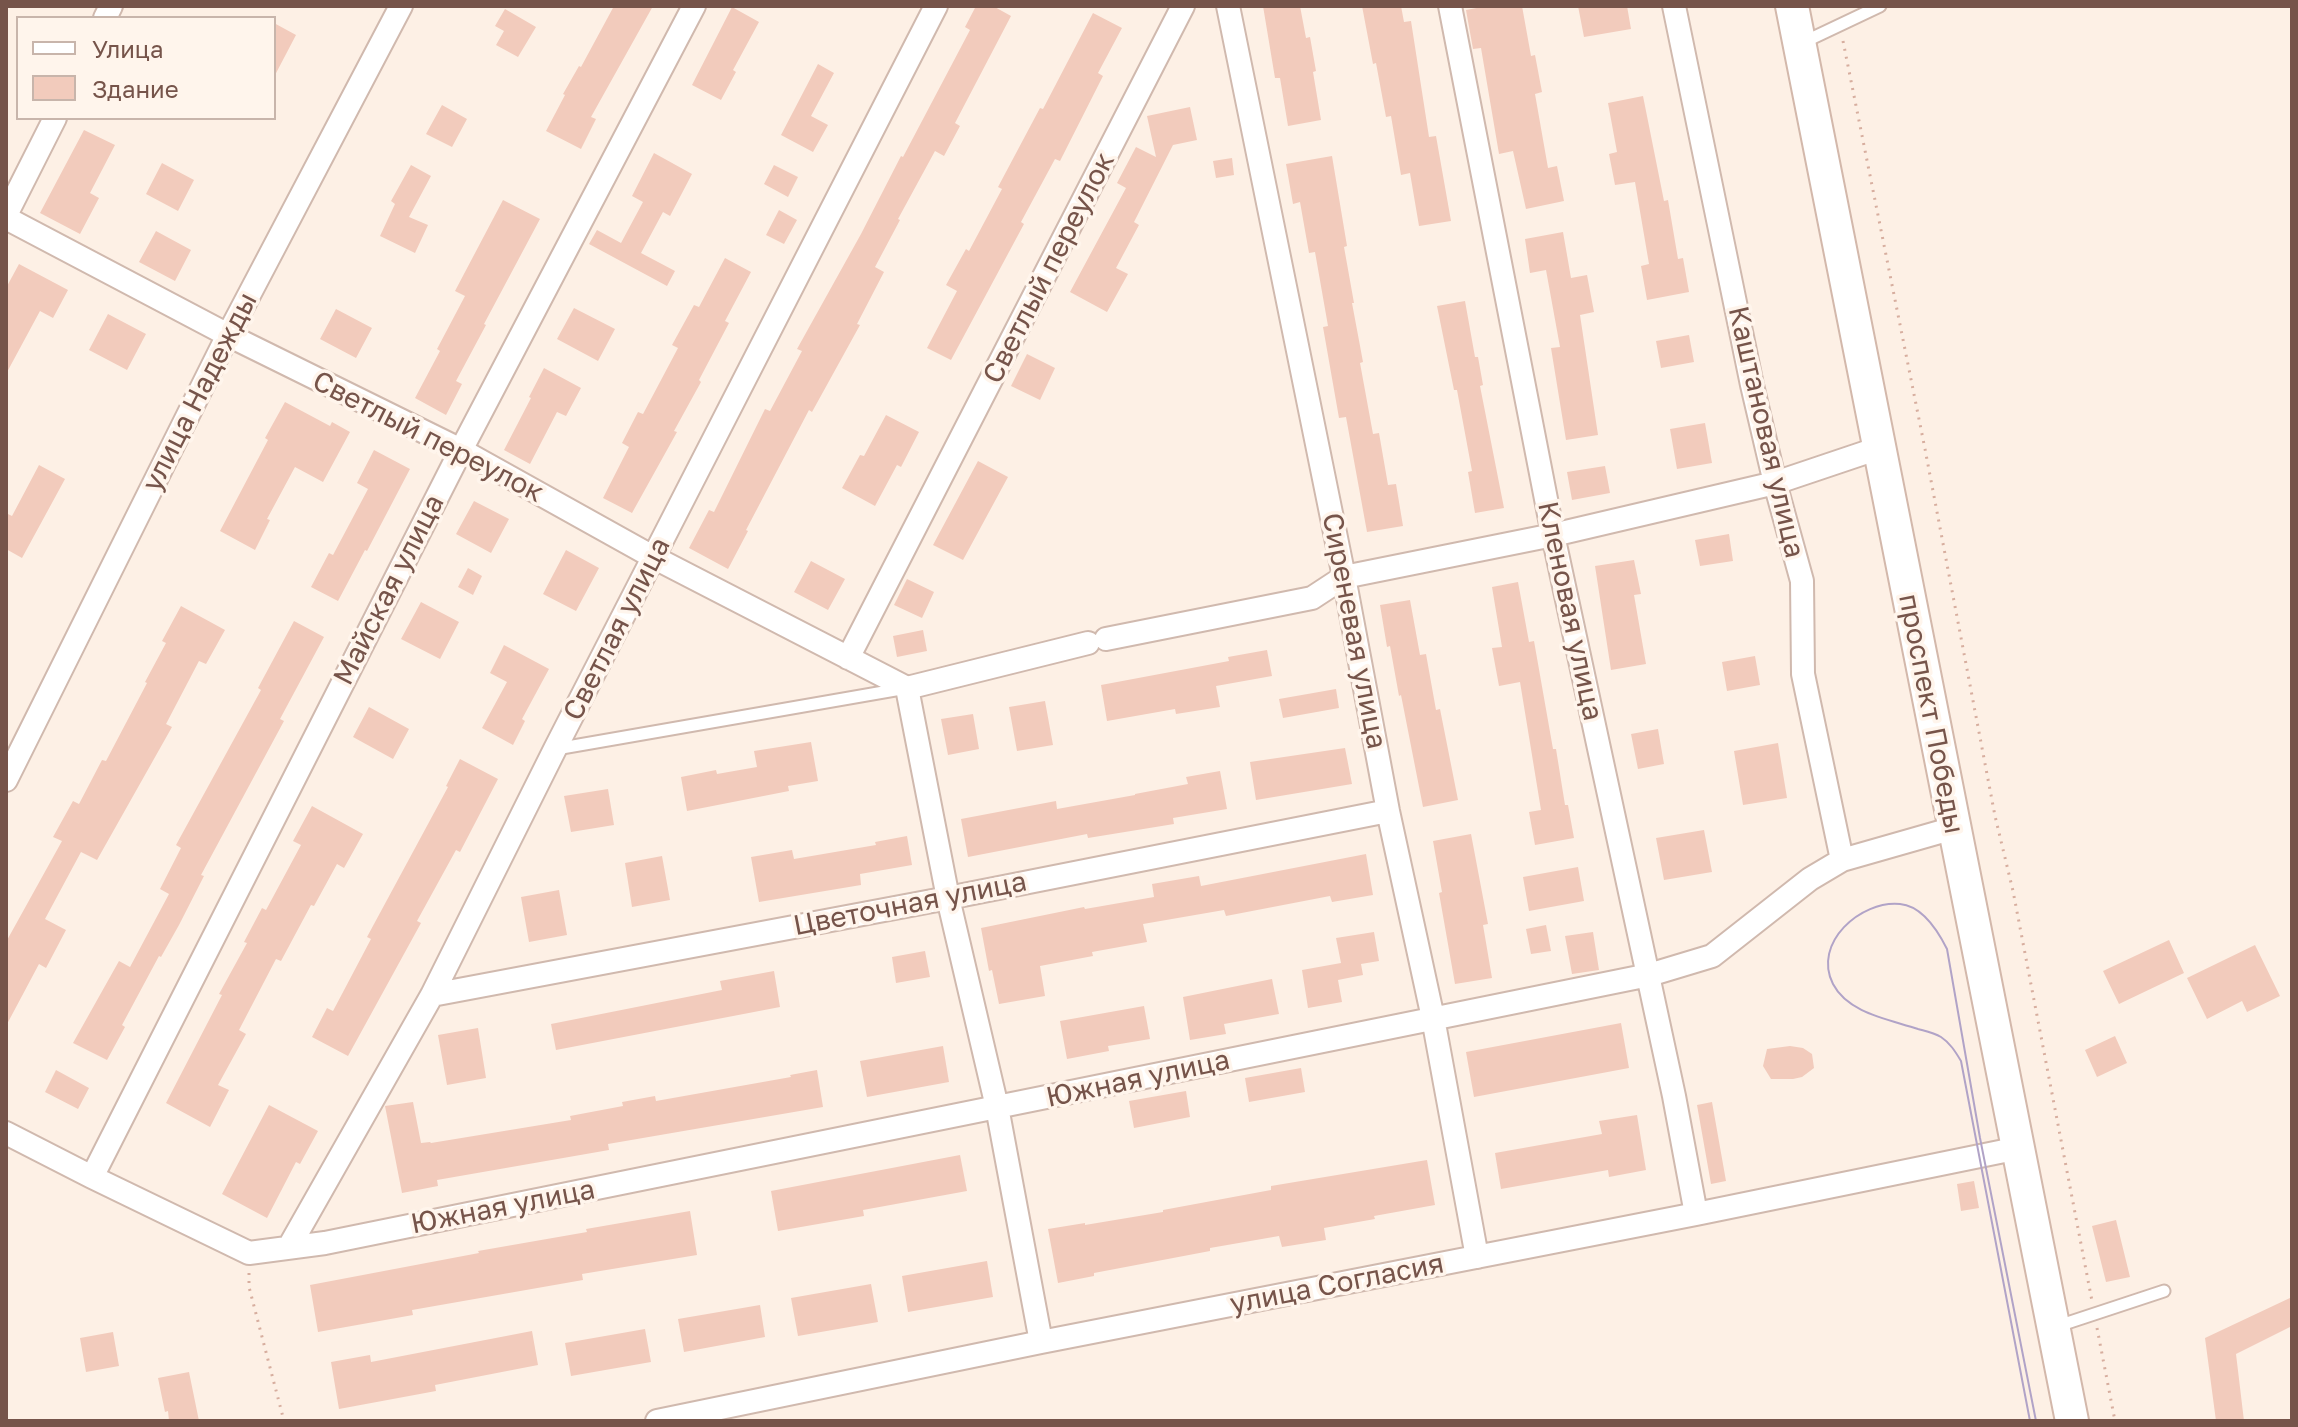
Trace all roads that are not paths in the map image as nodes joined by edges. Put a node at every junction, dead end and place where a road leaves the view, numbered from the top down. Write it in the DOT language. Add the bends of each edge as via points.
graph roads {
  1 [pos="401,6"];
  2 [pos="694,6"];
  3 [pos="936,6"];
  4 [pos="1183,6"];
  5 [pos="1228,6"];
  6 [pos="1450,6"];
  7 [pos="1674,6"];
  8 [pos="1792,6"];
  9 [pos="1880,6"];
  10 [pos="1800,44"];
  11 [pos="54,120"];
  12 [pos="6,216"];
  13 [pos="228,335"];
  14 [pos="1879,448"];
  15 [pos="461,450"];
  16 [pos="1775,483"];
  17 [pos="1553,535"];
  18 [pos="653,557"];
  19 [pos="1344,577"];
  20 [pos="848,658"];
  21 [pos="907,688"];
  22 [pos="555,749"];
  23 [pos="6,780"];
  24 [pos="1388,811"];
  25 [pos="1954,828"];
  26 [pos="1842,860"];
  27 [pos="948,898"];
  28 [pos="1649,975"];
  29 [pos="432,995"];
  30 [pos="1433,1018"];
  31 [pos="997,1107"];
  32 [pos="6,1133"];
  33 [pos="2019,1148"];
  34 [pos="92,1177"];
  35 [pos="1696,1214"];
  36 [pos="289,1247"];
  37 [pos="1477,1257"];
  38 [pos="2164,1291"];
  39 [pos="2054,1328"];
  40 [pos="1041,1342"];
  41 [pos="657,1421"];
  42 [pos="2072,1421"];
  1 -- 13 [label="street, улица Надежды"];
  2 -- 15 [label="street, Майская улица"];
  3 -- 18 [label="street, Светлая улица"];
  4 -- 20 [label="street, Светлый переулок"];
  5 -- 19 [label="street, Сиреневая улица"];
  6 -- 17 [label="street, Кленовая улица"];
  7 -- 16 [label="street, Каштановая улица"];
  8 -- 10 [label="main road, проспект Победы"];
  9 -- 10 [label="lane"];
  10 -- 14 [label="main road, проспект Победы"];
  11 -- 12 [label="street"];
  12 -- 13 [label="street, Светлый переулок"];
  13 -- 15 [label="street, Светлый переулок"];
  13 -- 23 [label="street, улица Надежды"];
  14 -- 16 [label="street"];
  14 -- 25 [label="main road, проспект Победы"];
  15 -- 18 [label="street, Светлый переулок"];
  15 -- 34 [label="street, Майская улица"];
  16 -- 17 [label="street"];
  16 -- 26 [label="street, Каштановая улица" via="1802,581 1803,674"];
  17 -- 19 [label="street"];
  17 -- 28 [label="street, Кленовая улица"];
  18 -- 20 [label="street, Светлый переулок"];
  18 -- 22 [label="street, Светлая улица"];
  19 -- 21 [label="street" via="1312,598 1097,641"];
  19 -- 24 [label="street, Сиреневая улица"];
  20 -- 21 [label="street, Светлый переулок"];
  21 -- 22 [label="lane"];
  21 -- 27 [label="street"];
  22 -- 29 [label="street, Светлая улица"];
  24 -- 27 [label="street, Цветочная улица"];
  24 -- 30 [label="street, Сиреневая улица"];
  25 -- 26 [label="street, Южная улица"];
  25 -- 33 [label="main road, проспект Победы"];
  26 -- 28 [label="street, Южная улица" via="1712,956"];
  27 -- 29 [label="street, Цветочная улица"];
  27 -- 31 [label="street"];
  28 -- 30 [label="street, Южная улица"];
  28 -- 35 [label="street, Кленовая улица"];
  29 -- 36 [label="street, Светлая улица"];
  30 -- 31 [label="street, Южная улица"];
  30 -- 37 [label="street, Сиреневая улица"];
  31 -- 36 [label="street, Южная улица"];
  31 -- 40 [label="street"];
  32 -- 34 [label="street"];
  33 -- 35 [label="street, улица Согласия"];
  33 -- 39 [label="main road, проспект Победы"];
  34 -- 36 [label="street, Южная улица" via="249,1253"];
  35 -- 37 [label="street, улица Согласия"];
  37 -- 40 [label="street, улица Согласия"];
  38 -- 39 [label="lane"];
  39 -- 42 [label="main road, проспект Победы"];
  40 -- 41 [label="street, улица Согласия"];
}
